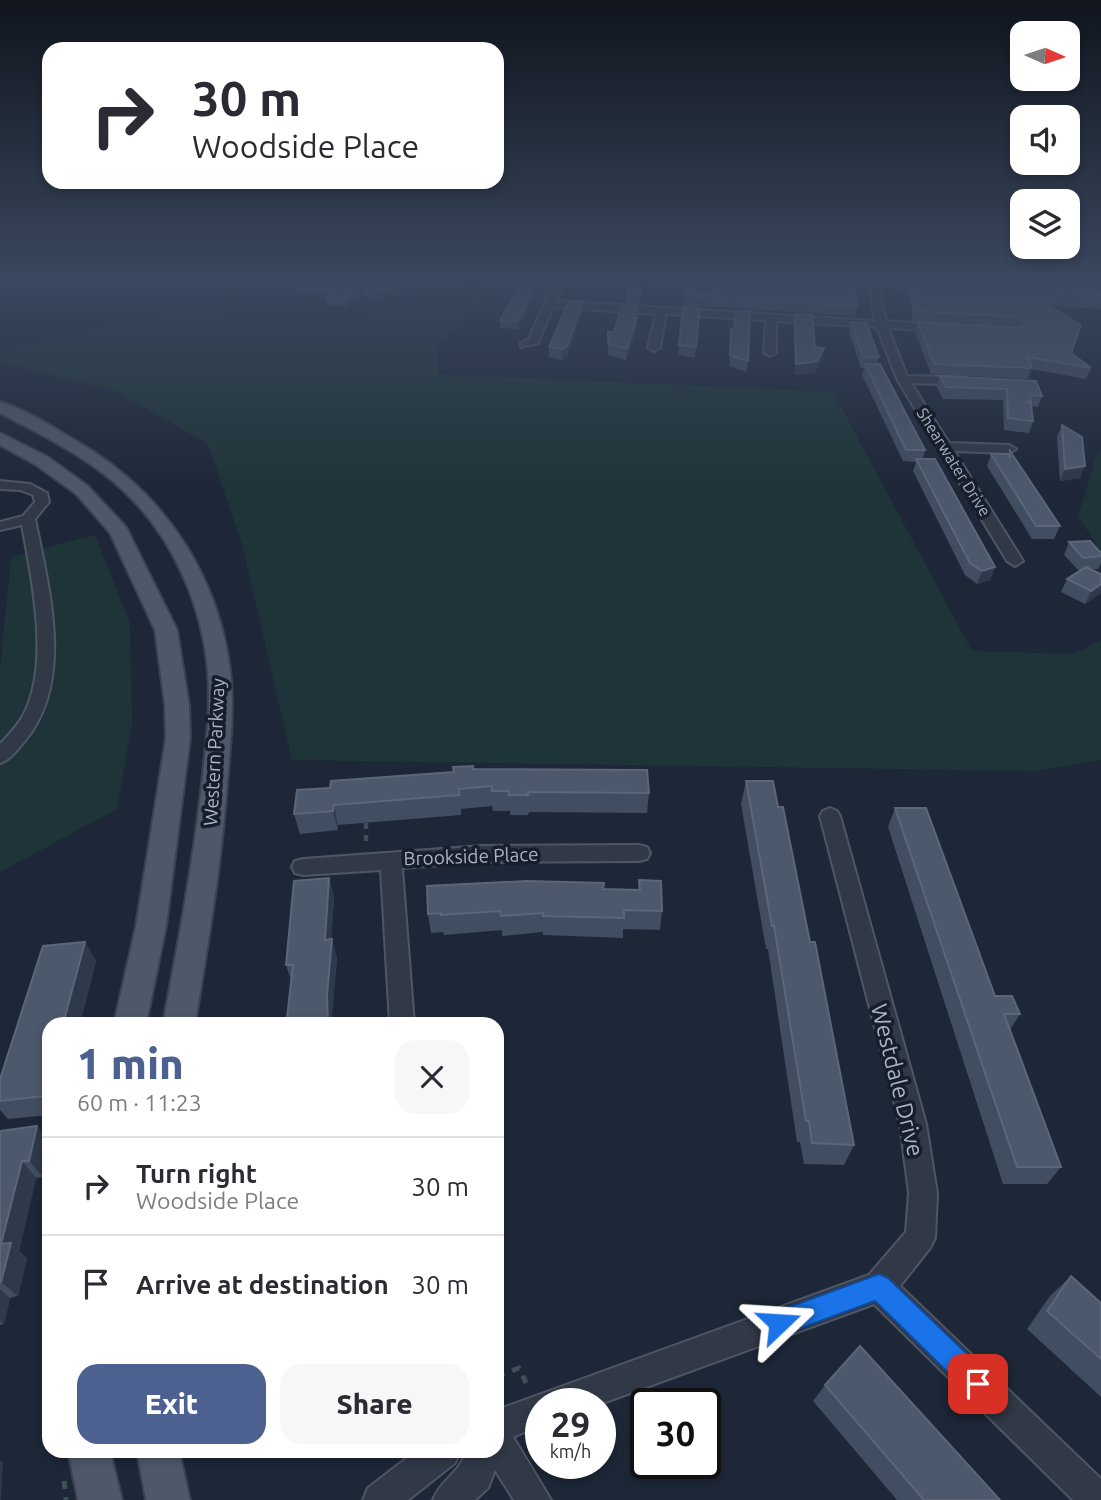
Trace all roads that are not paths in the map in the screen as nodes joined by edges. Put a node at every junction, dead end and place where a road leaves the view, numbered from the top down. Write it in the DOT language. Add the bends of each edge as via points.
graph roads {
  1 [pos="771,350"];
  2 [pos="891,350"];
  3 [pos="771,354"];
  4 [pos="902,379"];
  5 [pos="976,382"];
  6 [pos="0,407"];
  7 [pos="0,439"];
  8 [pos="944,447"];
  9 [pos="1009,449"];
  10 [pos="0,485"];
  11 [pos="28,519"];
  12 [pos="0,526"];
  13 [pos="1015,561"];
  14 [pos="0,756"];
  15 [pos="830,816"];
  16 [pos="639,853"];
  17 [pos="391,859"];
  18 [pos="303,867"];
  19 [pos="132,1017"];
  20 [pos="180,1017"];
  21 [pos="402,1017"];
  22 [pos="879,1287"];
  23 [pos="600,1388"];
  24 [pos="525,1415"];
  25 [pos="504,1424"];
  26 [pos="504,1454"];
  27 [pos="91,1458"];
  28 [pos="159,1458"];
  29 [pos="434,1458"];
  30 [pos="481,1458"];
  31 [pos="100,1500"];
  32 [pos="168,1500"];
  33 [pos="380,1500"];
  34 [pos="450,1500"];
  35 [pos="534,1500"];
  36 [pos="1098,1500"];
  1 -- 3 [label="street"];
  2 -- 4 [label="street, Shearwater Drive"];
  4 -- 5 [label="street"];
  4 -- 8 [label="street, Shearwater Drive"];
  6 -- 20 [label="main road, Western Parkway" via="67,444 130,489 174,543 204,603 219,670 220,721 209,843"];
  7 -- 19 [label="main road, Western Parkway" via="42,461 82,490 119,531 166,630 177,705 174,780"];
  8 -- 9 [label="street"];
  8 -- 13 [label="street, Shearwater Drive"];
  10 -- 11 [label="street" via="15,484 40,493 43,502"];
  11 -- 12 [label="street"];
  11 -- 14 [label="street" via="45,625 44,673 37,708"];
  15 -- 22 [label="street, Westdale Drive" via="913,1124 923,1193 920,1238"];
  16 -- 17 [label="street, Brookside Place"];
  17 -- 18 [label="street, Brookside Place"];
  17 -- 21 [label="street"];
  22 -- 23 [label="street"];
  22 -- 36 [label="street"];
  24 -- 25 [label="street"];
  26 -- 35 [label="street"];
  27 -- 31 [label="main road"];
  28 -- 32 [label="main road"];
  29 -- 33 [label="street"];
  30 -- 34 [label="street" via="475,1476"];
}
